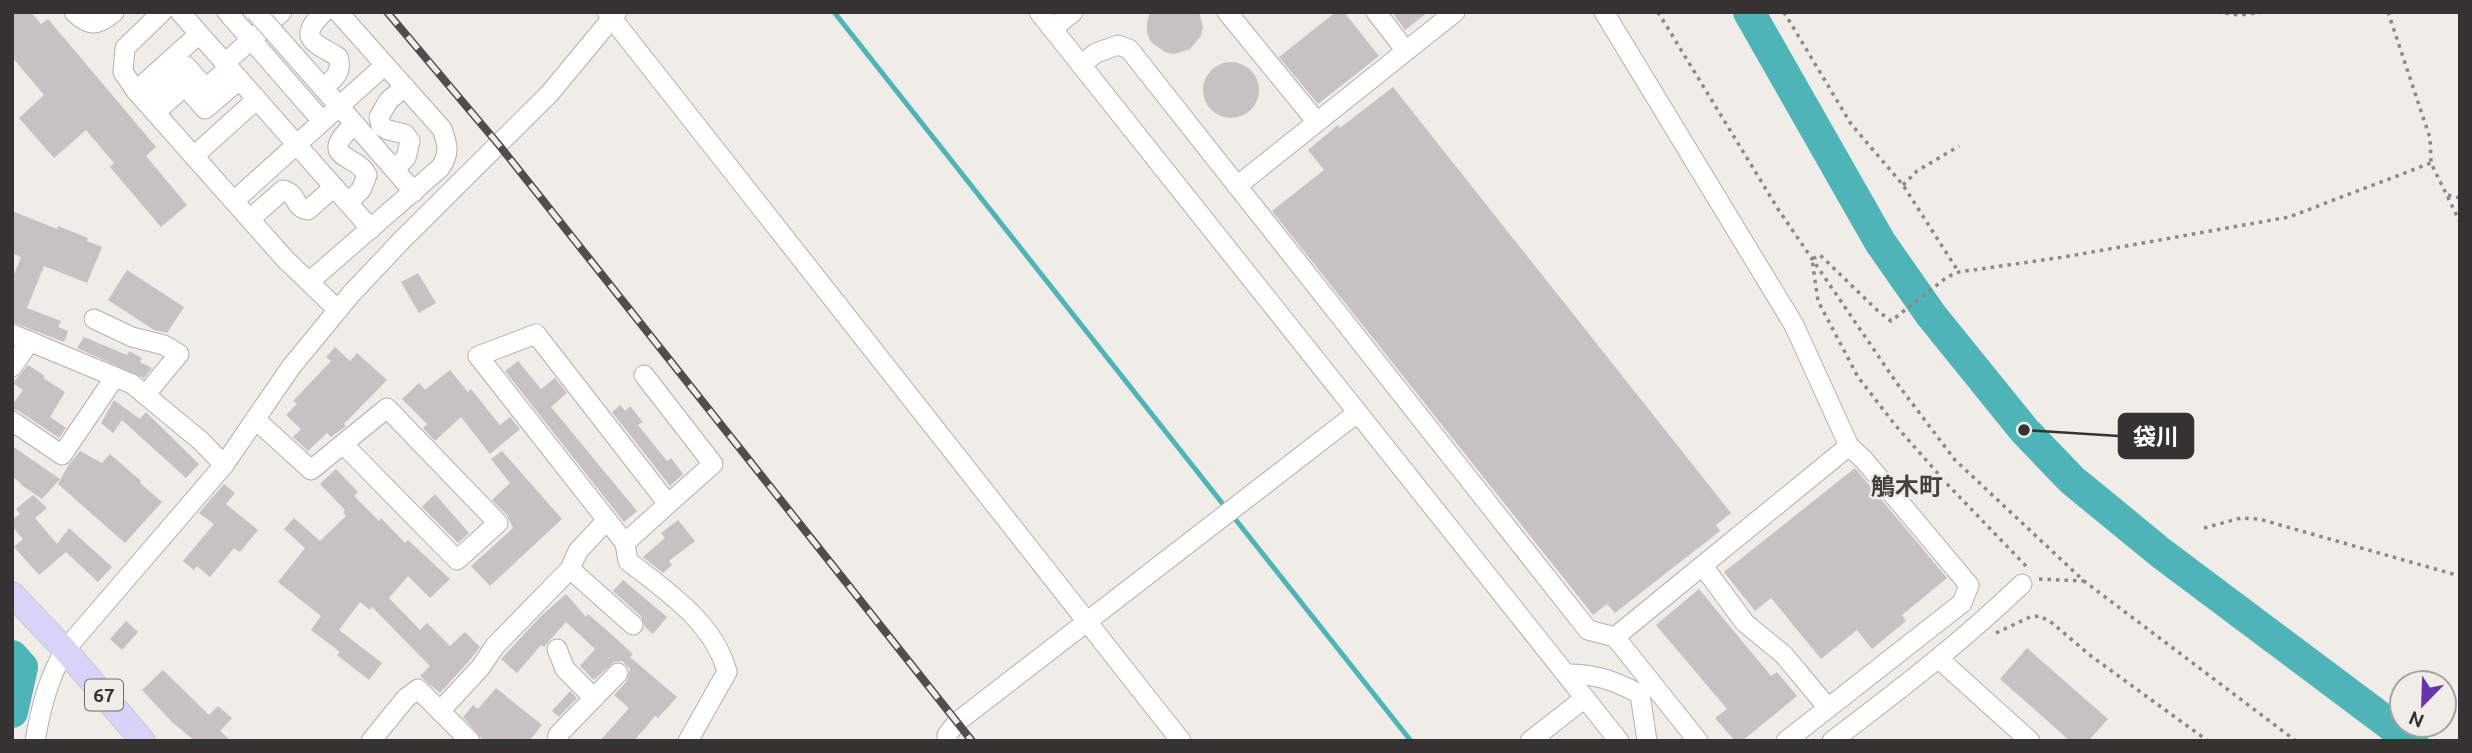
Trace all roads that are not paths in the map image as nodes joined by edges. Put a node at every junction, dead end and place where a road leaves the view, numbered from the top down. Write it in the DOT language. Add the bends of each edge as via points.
graph roads {
  1 [pos="74,12"];
  2 [pos="114,12"];
  3 [pos="162,12"];
  4 [pos="180,12"];
  5 [pos="227,12"];
  6 [pos="256,12"];
  7 [pos="282,12"];
  8 [pos="324,12"];
  9 [pos="338,12"];
  10 [pos="1038,12"];
  11 [pos="1073,12"];
  12 [pos="1227,12"];
  13 [pos="1376,12"];
  14 [pos="1455,12"];
  15 [pos="1604,12"];
  16 [pos="612,14"];
  17 [pos="1052,29"];
  18 [pos="199,34"];
  19 [pos="251,40"];
  20 [pos="1406,51"];
  21 [pos="385,65"];
  22 [pos="1081,65"];
  23 [pos="231,70"];
  24 [pos="320,84"];
  25 [pos="405,87"];
  26 [pos="257,99"];
  27 [pos="146,102"];
  28 [pos="339,106"];
  29 [pos="322,121"];
  30 [pos="1316,121"];
  31 [pos="355,124"];
  32 [pos="297,144"];
  33 [pos="194,156"];
  34 [pos="394,169"];
  35 [pos="1237,186"];
  36 [pos="414,191"];
  37 [pos="341,195"];
  38 [pos="234,201"];
  39 [pos="250,219"];
  40 [pos="372,229"];
  41 [pos="309,282"];
  42 [pos="338,310"];
  43 [pos="94,319"];
  44 [pos="21,337"];
  45 [pos="12,367"];
  46 [pos="644,375"];
  47 [pos="115,377"];
  48 [pos="146,394"];
  49 [pos="1357,414"];
  50 [pos="255,419"];
  51 [pos="12,421"];
  52 [pos="343,444"];
  53 [pos="1849,446"];
  54 [pos="224,466"];
  55 [pos="668,504"];
  56 [pos="607,520"];
  57 [pos="625,543"];
  58 [pos="1703,566"];
  59 [pos="570,569"];
  60 [pos="2022,584"];
  61 [pos="12,594"];
  62 [pos="1087,622"];
  63 [pos="634,625"];
  64 [pos="1615,637"];
  65 [pos="557,649"];
  66 [pos="65,650"];
  67 [pos="1939,659"];
  68 [pos="618,673"];
  69 [pos="1566,674"];
  70 [pos="1646,689"];
  71 [pos="594,698"];
  72 [pos="1585,698"];
  73 [pos="1828,708"];
  74 [pos="440,710"];
  75 [pos="35,741"];
  76 [pos="143,741"];
  77 [pos="371,741"];
  78 [pos="470,741"];
  79 [pos="558,741"];
  80 [pos="688,741"];
  81 [pos="947,741"];
  82 [pos="1181,741"];
  83 [pos="1530,741"];
  84 [pos="1619,741"];
  85 [pos="1647,741"];
  86 [pos="1698,741"];
  87 [pos="1786,741"];
  88 [pos="1832,741"];
  89 [pos="2030,741"];
  1 -- 2 [label="street" via="83,22 94,23"];
  3 -- 27 [label="street" via="125,48 123,72"];
  4 -- 18 [label="street"];
  5 -- 19 [label="street"];
  6 -- 24 [label="street, bridge"];
  7 -- 19 [label="street"];
  8 -- 24 [label="street" via="315,21 312,43 338,57 341,65 339,73"];
  9 -- 21 [label="street"];
  10 -- 17 [label="street"];
  11 -- 17 [label="street"];
  12 -- 30 [label="street"];
  13 -- 20 [label="street"];
  14 -- 20 [label="street"];
  15 -- 53 [label="street" via="1794,326"];
  16 -- 42 [label="street" via="550,93"];
  16 -- 62 [label="street"];
  17 -- 22 [label="street"];
  18 -- 23 [label="street"];
  18 -- 27 [label="street"];
  19 -- 23 [label="street"];
  19 -- 29 [label="street"];
  20 -- 30 [label="street"];
  21 -- 25 [label="street"];
  21 -- 28 [label="street"];
  22 -- 35 [label="street" via="1118,45 1129,49"];
  22 -- 49 [label="street"];
  23 -- 26 [label="street"];
  23 -- 27 [label="street" via="205,108 186,86"];
  24 -- 28 [label="street"];
  25 -- 34 [label="street" via="389,100 379,117 381,126 405,134 410,141 406,158"];
  25 -- 36 [label="street" via="442,129 448,157"];
  26 -- 32 [label="street"];
  26 -- 33 [label="street"];
  27 -- 33 [label="street"];
  28 -- 29 [label="street"];
  28 -- 31 [label="street"];
  29 -- 32 [label="street"];
  30 -- 35 [label="street"];
  31 -- 34 [label="street"];
  31 -- 37 [label="street" via="341,139 338,150 360,164 367,175 361,190"];
  32 -- 37 [label="street"];
  32 -- 38 [label="street"];
  33 -- 38 [label="street"];
  34 -- 36 [label="street"];
  35 -- 64 [label="street" via="1588,630"];
  36 -- 40 [label="street"];
  37 -- 39 [label="street" via="308,210 297,205 295,195 283,190"];
  37 -- 40 [label="street"];
  38 -- 39 [label="street"];
  39 -- 41 [label="street"];
  40 -- 41 [label="street"];
  41 -- 42 [label="street"];
  42 -- 50 [label="street"];
  43 -- 48 [label="street" via="179,354"];
  44 -- 45 [label="street"];
  44 -- 47 [label="street"];
  46 -- 55 [label="street" via="713,464"];
  47 -- 48 [label="street"];
  47 -- 51 [label="street" via="62,455"];
  48 -- 54 [label="street"];
  49 -- 62 [label="street"];
  49 -- 69 [label="street"];
  50 -- 52 [label="street" via="311,470"];
  50 -- 54 [label="street"];
  52 -- 52 [label="street" via="387,408 498,523 457,560"];
  53 -- 58 [label="street"];
  53 -- 73 [label="street" via="1969,585 1962,603"];
  54 -- 66 [label="street"];
  55 -- 56 [label="street" via="536,334 478,356"];
  55 -- 57 [label="street"];
  56 -- 57 [label="street"];
  56 -- 59 [label="street" via="578,551"];
  57 -- 80 [label="street" via="628,561 700,620 724,662 727,672"];
  58 -- 64 [label="street"];
  58 -- 73 [label="street" via="1745,623 1784,655"];
  59 -- 63 [label="street"];
  59 -- 74 [label="street"];
  60 -- 67 [label="street"];
  61 -- 66 [label="main road, 67"];
  62 -- 81 [label="street" via="957,722"];
  62 -- 82 [label="street"];
  64 -- 70 [label="street"];
  65 -- 71 [label="street" via="565,669"];
  66 -- 75 [label="street" via="45,691"];
  66 -- 76 [label="main road, 67"];
  67 -- 88 [label="street"];
  67 -- 89 [label="street"];
  68 -- 71 [label="street"];
  69 -- 70 [label="street" via="1590,674"];
  69 -- 72 [label="street"];
  70 -- 85 [label="street"];
  70 -- 86 [label="street"];
  71 -- 79 [label="street" via="558,735"];
  72 -- 83 [label="street"];
  72 -- 84 [label="street"];
  73 -- 87 [label="street"];
  74 -- 77 [label="street" via="418,689 405,698"];
  74 -- 78 [label="street"];
}
